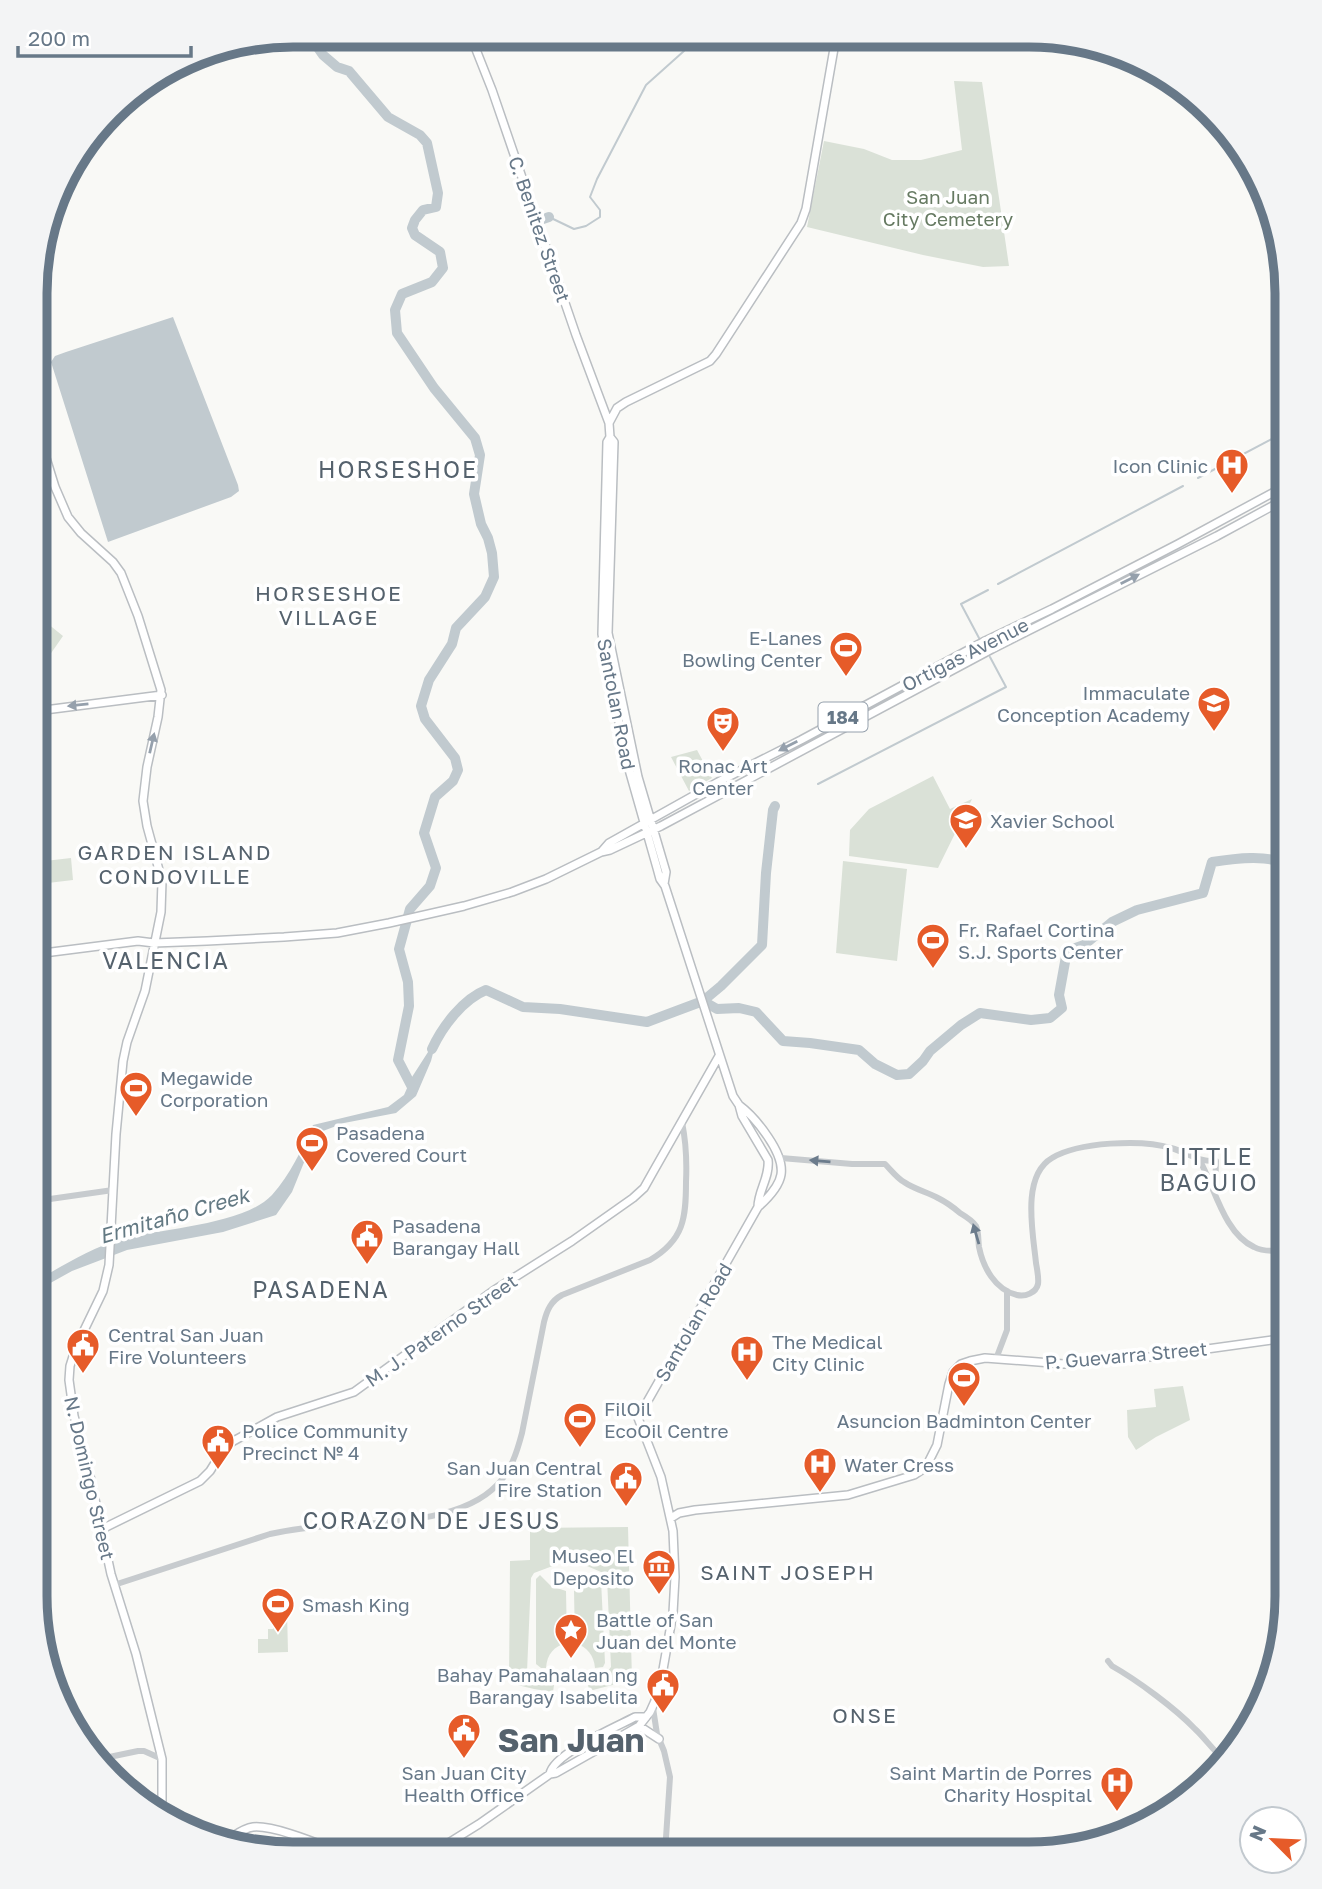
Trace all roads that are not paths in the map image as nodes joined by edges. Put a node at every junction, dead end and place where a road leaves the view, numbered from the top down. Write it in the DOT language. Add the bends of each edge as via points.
graph roads {
  1 [pos="834,47"];
  2 [pos="476,48"];
  3 [pos="599,397"];
  4 [pos="626,402"];
  5 [pos="609,423"];
  6 [pos="610,437"];
  7 [pos="47,461"];
  8 [pos="1275,492"];
  9 [pos="1275,505"];
  10 [pos="162,695"];
  11 [pos="47,709"];
  12 [pos="644,798"];
  13 [pos="672,807"];
  14 [pos="649,826"];
  15 [pos="154,943"];
  16 [pos="47,953"];
  17 [pos="719,1056"];
  18 [pos="739,1105"];
  19 [pos="682,1122"];
  20 [pos="781,1158"];
  21 [pos="1200,1161"];
  22 [pos="113,1190"];
  23 [pos="1215,1192"];
  24 [pos="47,1199"];
  25 [pos="758,1207"];
  26 [pos="1274,1250"];
  27 [pos="1007,1291"];
  28 [pos="1274,1339"];
  29 [pos="996,1359"];
  30 [pos="671,1518"];
  31 [pos="102,1529"];
  32 [pos="114,1585"];
  33 [pos="1108,1661"];
  34 [pos="653,1708"];
  35 [pos="646,1717"];
  36 [pos="639,1726"];
  37 [pos="659,1739"];
  38 [pos="1218,1754"];
  39 [pos="107,1757"];
  40 [pos="162,1759"];
  41 [pos="550,1774"];
  42 [pos="162,1804"];
  43 [pos="236,1835"];
  44 [pos="313,1842"];
  45 [pos="450,1842"];
  46 [pos="665,1842"];
  1 -- 4 [label="main road" via="801,223 710,361"];
  2 -- 3 [label="main road, C. Benitez Street"];
  3 -- 4 [label="main road" via="610,404"];
  3 -- 5 [label="main road, C. Benitez Street"];
  4 -- 5 [label="main road"];
  5 -- 6 [label="main road, Santolan Road"];
  6 -- 12 [label="main road, Santolan Road" via="614,442 608,633"];
  6 -- 14 [label="main road, Santolan Road" via="601,628 626,759"];
  7 -- 10 [label="main road, N. Domingo Street" via="68,517 121,573"];
  8 -- 13 [label="main road, Ortigas Avenue / 184, one-way"];
  14 -- 9 [label="main road, Ortigas Avenue / 184, one-way"];
  10 -- 11 [label="main road, one-way"];
  15 -- 10 [label="main road, N. Domingo Street, one-way" via="162,912 162,881 143,801"];
  12 -- 13 [label="main road" via="652,807"];
  12 -- 14 [label="main road, Santolan Road"];
  13 -- 14 [label="main road, Ortigas Avenue / 184"];
  14 -- 15 [label="main road, 184" via="546,879 423,915 337,933"];
  14 -- 17 [label="main road, Santolan Road"];
  15 -- 16 [label="main road, 184"];
  15 -- 22 [label="main road, N. Domingo Street" via="123,1061"];
  17 -- 18 [label="main road, Santolan Road"];
  17 -- 19 [label="main road, M. J. Paterno Street"];
  18 -- 20 [label="main road, Santolan Road"];
  18 -- 25 [label="main road, Santolan Road" via="769,1163"];
  19 -- 31 [label="main road, M. J. Paterno Street" via="644,1188 572,1241 493,1291 354,1392 256,1427 230,1443 200,1481"];
  19 -- 32 [label="street" via="687,1178 681,1228 662,1253 562,1295 550,1305 517,1450 507,1473 485,1495 411,1520 270,1534"];
  20 -- 25 [label="main road, Santolan Road" via="780,1180"];
  27 -- 20 [label="street, one-way" via="988,1271 973,1223 937,1197 905,1184 885,1164"];
  21 -- 23 [label="street"];
  21 -- 23 [label="street" via="1216,1161"];
  21 -- 27 [label="street" via="1170,1147 1122,1144 1077,1147 1049,1159 1038,1174 1031,1205 1036,1289 1016,1295"];
  22 -- 24 [label="street"];
  22 -- 31 [label="main road, N. Domingo Street" via="105,1284 76,1347 69,1374"];
  23 -- 26 [label="street" via="1227,1219 1245,1240 1254,1247"];
  25 -- 30 [label="main road, Santolan Road" via="638,1418"];
  27 -- 29 [label="street" via="1007,1331"];
  28 -- 29 [label="main road, P. Guevarra Street" via="1064,1364"];
  29 -- 30 [label="main road, P. Guevarra Street" via="970,1361 953,1372 937,1445 926,1467 914,1475 848,1496 695,1510"];
  30 -- 34 [label="main road, Santolan Road" via="673,1614"];
  31 -- 32 [label="main road, N. Domingo Street"];
  32 -- 40 [label="main road, N. Domingo Street"];
  33 -- 38 [label="street" via="1195,1728"];
  34 -- 35 [label="main road"];
  34 -- 37 [label="street"];
  35 -- 36 [label="main road"];
  35 -- 41 [label="main road" via="635,1717 567,1754 551,1766"];
  36 -- 37 [label="main road"];
  36 -- 41 [label="main road"];
  37 -- 46 [label="street" via="670,1777"];
  39 -- 40 [label="street" via="144,1751"];
  40 -- 42 [label="main road, N. Domingo Street"];
  41 -- 45 [label="main road"];
  43 -- 44 [label="main road" via="256,1827"];
}
